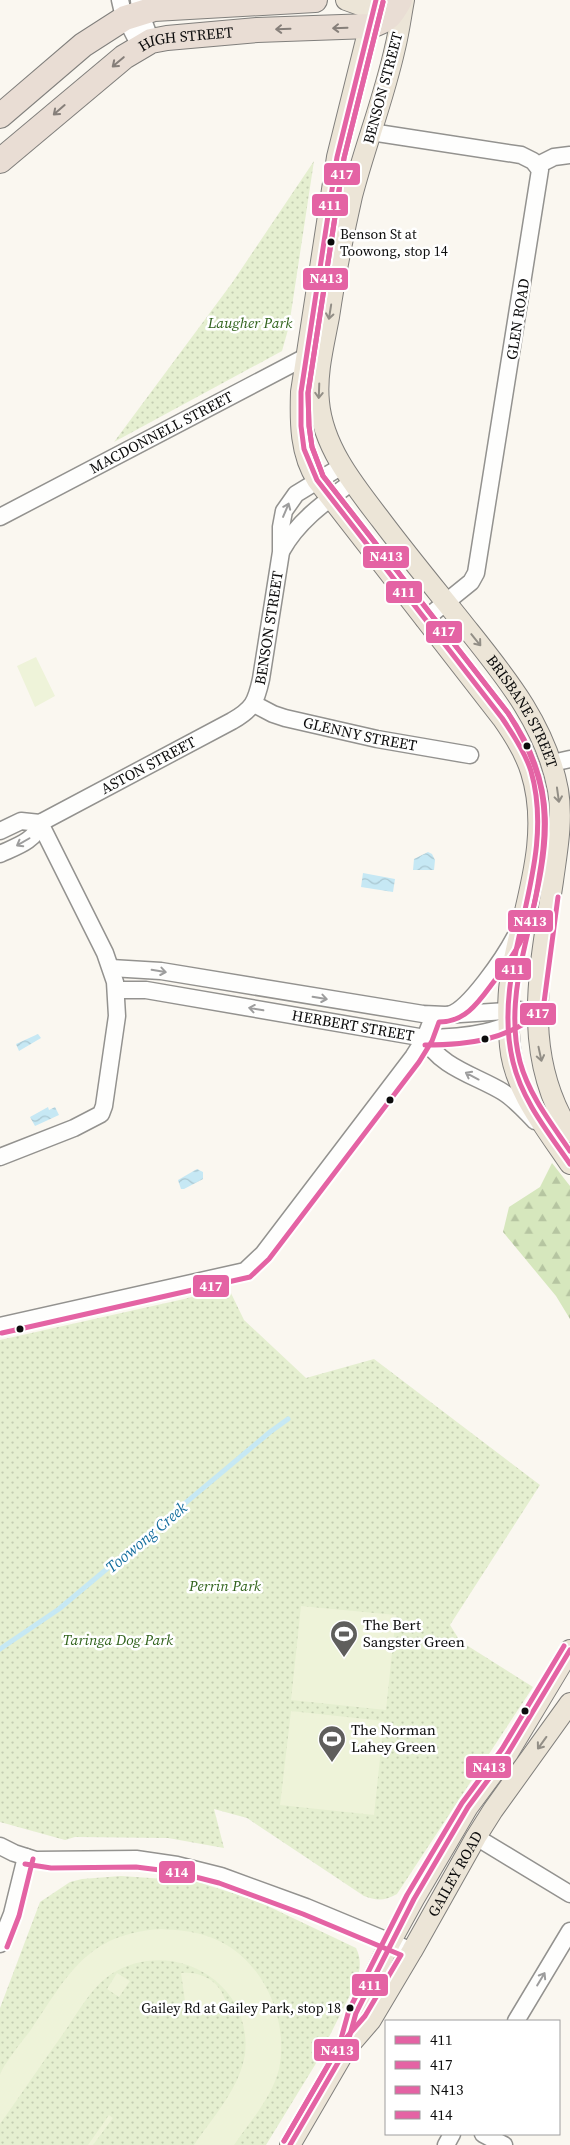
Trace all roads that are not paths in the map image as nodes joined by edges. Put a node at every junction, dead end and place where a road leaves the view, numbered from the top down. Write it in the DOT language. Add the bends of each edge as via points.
graph roads {
  1 [pos="315,0"];
  2 [pos="346,0"];
  3 [pos="400,0"];
  4 [pos="404,0"];
  5 [pos="182,4"];
  6 [pos="131,8"];
  7 [pos="376,14"];
  8 [pos="145,44"];
  9 [pos="395,49"];
  10 [pos="0,116"];
  11 [pos="371,132"];
  12 [pos="570,155"];
  13 [pos="0,161"];
  14 [pos="538,165"];
  15 [pos="315,352"];
  16 [pos="347,474"];
  17 [pos="317,480"];
  18 [pos="330,499"];
  19 [pos="0,517"];
  20 [pos="281,552"];
  21 [pos="446,602"];
  22 [pos="424,620"];
  23 [pos="254,704"];
  24 [pos="470,755"];
  25 [pos="561,761"];
  26 [pos="40,822"];
  27 [pos="0,831"];
  28 [pos="0,854"];
  29 [pos="523,919"];
  30 [pos="111,968"];
  31 [pos="116,990"];
  32 [pos="537,1005"];
  33 [pos="439,1015"];
  34 [pos="509,1018"];
  35 [pos="425,1038"];
  36 [pos="563,1137"];
  37 [pos="0,1157"];
  38 [pos="570,1164"];
  39 [pos="0,1326"];
  40 [pos="570,1650"];
  41 [pos="570,1703"];
  42 [pos="476,1837"];
  43 [pos="0,1846"];
  44 [pos="26,1857"];
  45 [pos="570,1894"];
  46 [pos="570,1931"];
  47 [pos="391,1941"];
  48 [pos="0,1944"];
  49 [pos="412,1951"];
  50 [pos="517,2020"];
  51 [pos="346,2049"];
  52 [pos="485,2135"];
  53 [pos="290,2145"];
  54 [pos="504,2145"];
  1 -- 5 [label="highway, HIGH STREET"];
  2 -- 7 [label="main road"];
  3 -- 7 [label="highway" via="392,15"];
  4 -- 9 [label="main road, BENSON STREET"];
  5 -- 6 [label="highway, HIGH STREET"];
  6 -- 8 [label="street"];
  6 -- 10 [label="highway, HIGH STREET"];
  7 -- 8 [label="highway, HIGH STREET, one-way" via="167,38"];
  7 -- 9 [label="main road"];
  7 -- 15 [label="main road, BENSON STREET" via="337,157"];
  8 -- 13 [label="highway, HIGH STREET, one-way" via="90,84"];
  9 -- 11 [label="main road, BENSON STREET"];
  11 -- 14 [label="street" via="521,155"];
  11 -- 15 [label="main road, BENSON STREET, one-way"];
  12 -- 14 [label="street" via="554,157"];
  14 -- 21 [label="street, GLEN ROAD" via="540,178 479,561 471,582"];
  15 -- 16 [label="main road, BENSON STREET, one-way" via="318,401 326,433"];
  15 -- 17 [label="main road, BENSON STREET" via="301,392 300,430"];
  15 -- 19 [label="street, MACDONNELL STREET"];
  16 -- 17 [label="street, BENSON STREET"];
  16 -- 18 [label="street, BENSON STREET"];
  16 -- 21 [label="main road, BRISBANE STREET"];
  17 -- 18 [label="main road, BENSON STREET"];
  20 -- 17 [label="street, BENSON STREET, one-way" via="286,506 296,494"];
  18 -- 20 [label="street, BENSON STREET" via="297,527"];
  18 -- 22 [label="main road, BRISBANE STREET"];
  20 -- 23 [label="street, BENSON STREET" via="261,679"];
  21 -- 22 [label="street, GLEN ROAD"];
  21 -- 25 [label="main road, BRISBANE STREET, one-way" via="511,683 539,732"];
  22 -- 29 [label="main road, BRISBANE STREET" via="502,718 518,741 532,773 539,832"];
  23 -- 24 [label="street, GLENNY STREET" via="285,718 377,739"];
  23 -- 26 [label="street, ASTON STREET" via="232,721"];
  25 -- 32 [label="main road, BRISBANE STREET, one-way" via="558,790 560,833"];
  26 -- 27 [label="street, ASTON STREET" via="22,821"];
  26 -- 28 [label="street, ASTON STREET, one-way" via="31,838"];
  26 -- 30 [label="street"];
  29 -- 33 [label="street" via="505,955 468,1002 458,1012"];
  29 -- 34 [label="main road, BRISBANE STREET" via="510,982"];
  30 -- 31 [label="street"];
  30 -- 33 [label="street, HERBERT STREET, one-way" via="160,971"];
  35 -- 31 [label="street, HERBERT STREET, one-way" via="146,990"];
  31 -- 37 [label="street" via="117,1016 102,1113 74,1128"];
  32 -- 34 [label="street, HERBERT STREET" via="527,1015"];
  32 -- 36 [label="main road, BRISBANE STREET, one-way" via="538,1041"];
  33 -- 34 [label="street, HERBERT STREET"];
  33 -- 35 [label="street"];
  34 -- 35 [label="street, HERBERT STREET" via="464,1036"];
  34 -- 36 [label="main road, BRISBANE STREET" via="510,1046 531,1106"];
  36 -- 35 [label="street, one-way" via="513,1099 441,1058"];
  35 -- 39 [label="street" via="263,1254 245,1271"];
  36 -- 38 [label="main road, BRISBANE STREET"];
  40 -- 47 [label="main road, GAILEY ROAD" via="508,1752 468,1808"];
  41 -- 42 [label="main road, GAILEY ROAD, one-way"];
  42 -- 45 [label="street"];
  42 -- 49 [label="main road, GAILEY ROAD"];
  43 -- 44 [label="street"];
  44 -- 47 [label="street" via="51,1861 136,1859 177,1864 221,1876"];
  44 -- 48 [label="street" via="12,1914"];
  50 -- 46 [label="street, one-way"];
  47 -- 49 [label="street"];
  47 -- 51 [label="main road, GAILEY ROAD" via="356,2013"];
  49 -- 51 [label="main road, GAILEY ROAD" via="371,2020"];
  51 -- 53 [label="main road, GAILEY ROAD"];
  52 -- 54 [label="street"];
}
